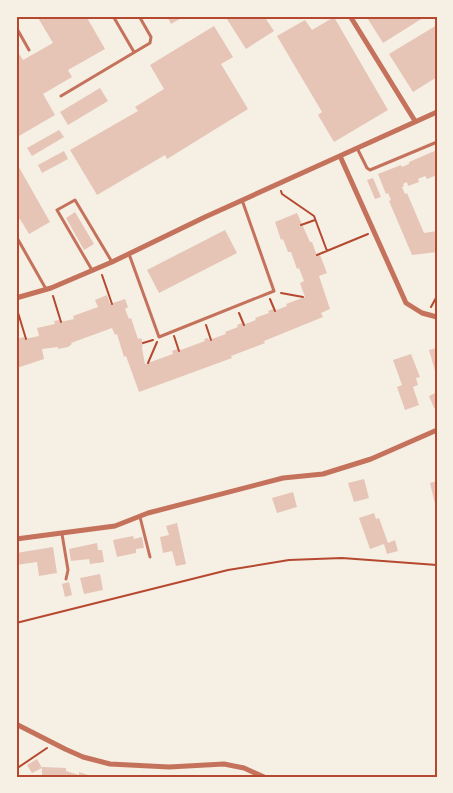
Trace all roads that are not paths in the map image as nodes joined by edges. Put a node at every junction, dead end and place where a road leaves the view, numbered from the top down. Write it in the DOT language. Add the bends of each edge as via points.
graph roads {
  1 [pos="113,16"];
  2 [pos="139,16"];
  3 [pos="350,16"];
  4 [pos="16,27"];
  5 [pos="29,50"];
  6 [pos="134,52"];
  7 [pos="61,96"];
  8 [pos="437,112"];
  9 [pos="415,121"];
  10 [pos="437,142"];
  11 [pos="357,148"];
  12 [pos="340,156"];
  13 [pos="242,200"];
  14 [pos="16,236"];
  15 [pos="129,254"];
  16 [pos="112,262"];
  17 [pos="93,271"];
  18 [pos="49,289"];
  19 [pos="16,298"];
  20 [pos="437,317"];
  21 [pos="437,430"];
  22 [pos="140,516"];
  23 [pos="62,534"];
  24 [pos="16,539"];
  25 [pos="150,557"];
  26 [pos="66,580"];
  27 [pos="16,724"];
  28 [pos="264,777"];
  1 -- 6 [label="lane"];
  2 -- 6 [label="lane" via="151,37 150,43"];
  3 -- 9 [label="street"];
  4 -- 5 [label="lane"];
  6 -- 7 [label="lane"];
  8 -- 9 [label="street"];
  9 -- 11 [label="street"];
  10 -- 11 [label="lane" via="370,170"];
  11 -- 12 [label="street"];
  12 -- 13 [label="street"];
  12 -- 20 [label="street" via="406,303 428,316"];
  13 -- 15 [label="street"];
  13 -- 15 [label="lane" via="274,291 268,294 159,338"];
  14 -- 18 [label="lane"];
  15 -- 16 [label="street"];
  16 -- 17 [label="street"];
  16 -- 17 [label="lane" via="75,200 57,210"];
  17 -- 18 [label="street"];
  18 -- 19 [label="street"];
  21 -- 22 [label="street" via="371,459 324,474 282,478"];
  22 -- 23 [label="street" via="115,526"];
  22 -- 25 [label="lane"];
  23 -- 24 [label="street"];
  23 -- 26 [label="lane" via="68,570"];
  27 -- 28 [label="street" via="83,757 110,764 169,767 224,764"];
}
